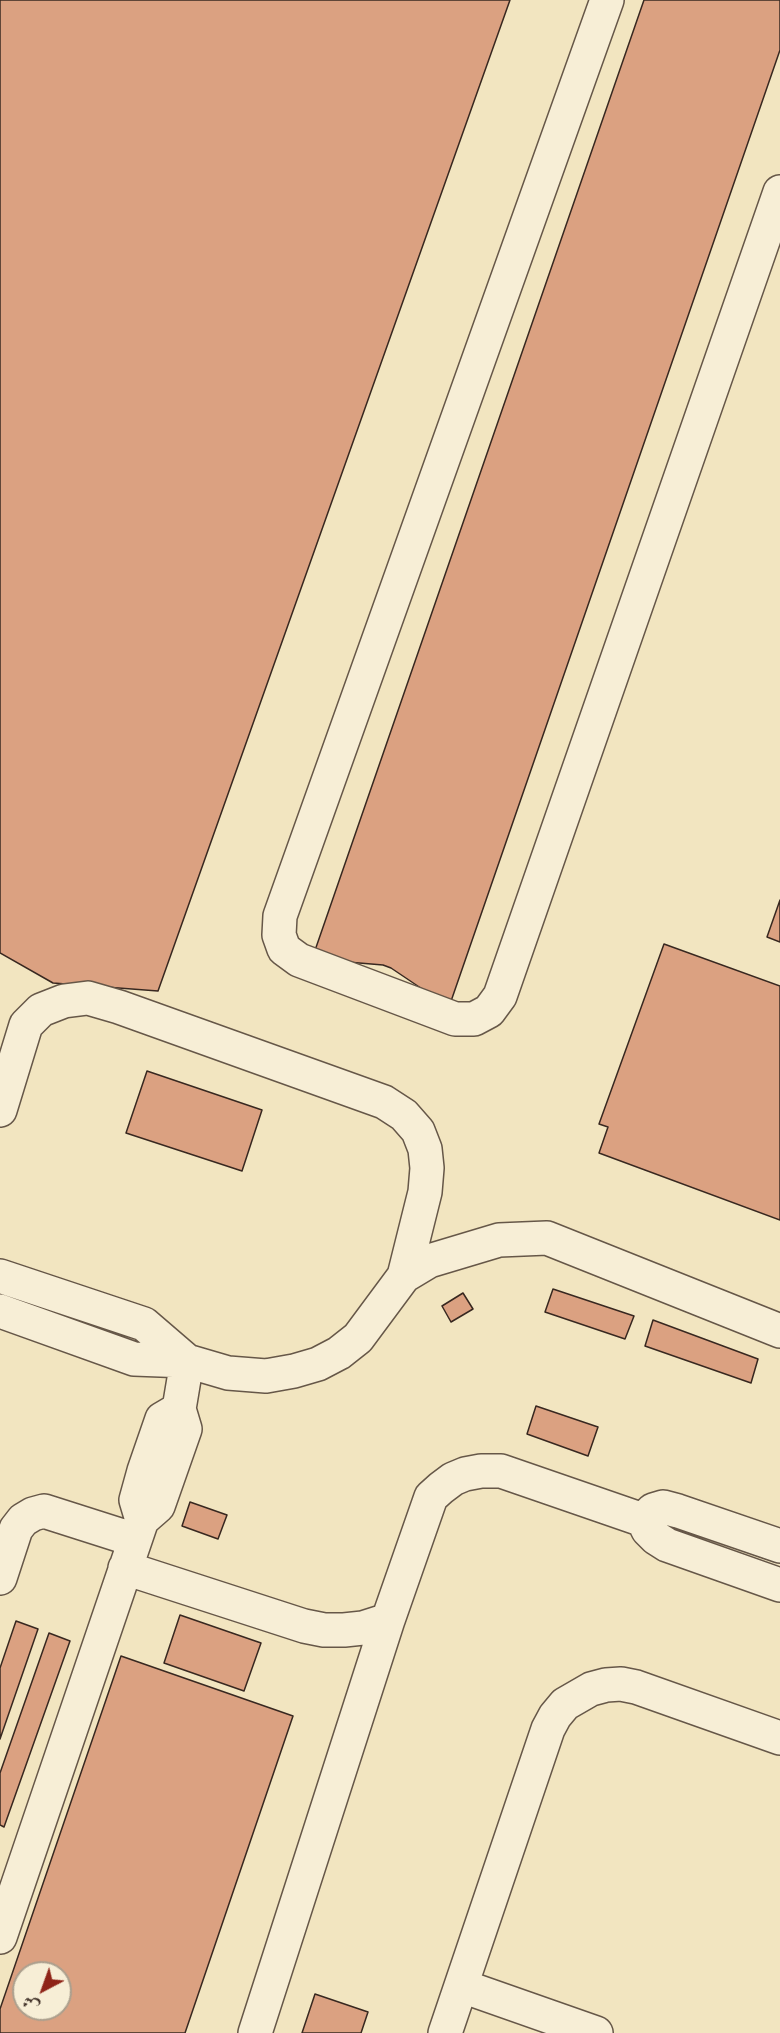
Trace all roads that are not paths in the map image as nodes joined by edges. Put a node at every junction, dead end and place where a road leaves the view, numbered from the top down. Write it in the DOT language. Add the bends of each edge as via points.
graph roads {
  1 [pos="607,0"];
  2 [pos="780,192"];
  3 [pos="10,1046"];
  4 [pos="0,1110"];
  5 [pos="0,1276"];
  6 [pos="404,1276"];
  7 [pos="0,1311"];
  8 [pos="780,1331"];
  9 [pos="187,1361"];
  10 [pos="643,1520"];
  11 [pos="134,1543"];
  12 [pos="780,1546"];
  13 [pos="0,1578"];
  14 [pos="780,1585"];
  15 [pos="388,1620"];
  16 [pos="780,1738"];
  17 [pos="12,1863"];
  18 [pos="0,1937"];
  19 [pos="462,1986"];
  20 [pos="255,2033"];
  21 [pos="446,2033"];
  22 [pos="596,2033"];
  1 -- 2 [label="lane" via="280,916 279,935 284,949 299,960 455,1019 474,1019 489,1011 500,996"];
  3 -- 4 [label="lane"];
  3 -- 6 [label="lane" via="41,1010 64,1001 88,998 384,1102 404,1115 418,1131 426,1149 425,1192"];
  5 -- 9 [label="lane" via="144,1323"];
  6 -- 8 [label="lane" via="429,1261 499,1240 547,1238"];
  6 -- 9 [label="lane" via="358,1338 318,1364 266,1376 228,1373"];
  7 -- 9 [label="lane" via="134,1359"];
  9 -- 11 [label="lane" via="178,1409 162,1419 144,1471 136,1500"];
  10 -- 12 [label="lane" via="663,1507"];
  10 -- 14 [label="lane" via="648,1530 667,1545"];
  10 -- 15 [label="lane" via="501,1471 465,1474 431,1497"];
  11 -- 13 [label="lane" via="44,1510 23,1520 16,1529"];
  11 -- 15 [label="lane" via="314,1628 363,1628"];
  11 -- 17 [label="lane"];
  15 -- 20 [label="lane"];
  16 -- 19 [label="lane" via="621,1684 591,1689 565,1704 548,1730"];
  17 -- 18 [label="lane"];
  19 -- 21 [label="lane"];
  19 -- 22 [label="lane"];
}
